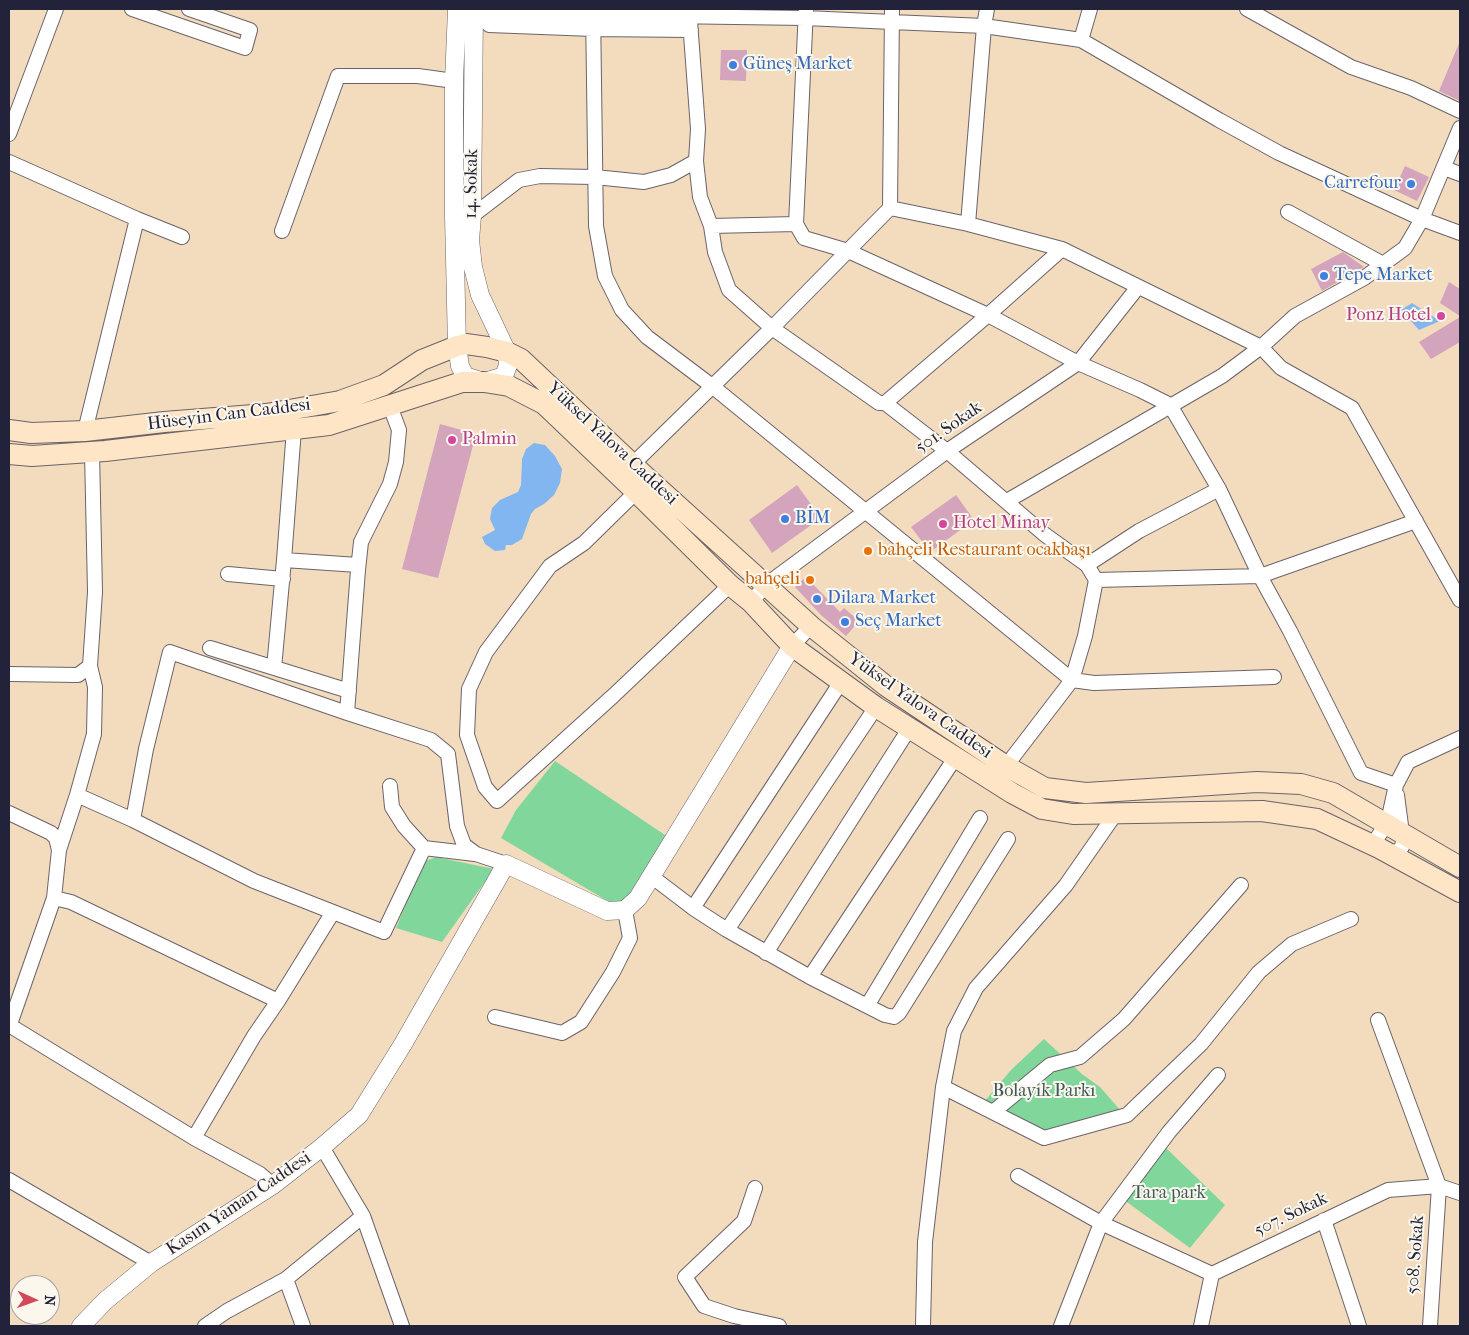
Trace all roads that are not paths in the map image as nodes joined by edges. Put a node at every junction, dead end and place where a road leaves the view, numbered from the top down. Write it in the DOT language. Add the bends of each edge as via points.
graph roads {
  1 [pos="56,9"];
  2 [pos="132,9"];
  3 [pos="189,9"];
  4 [pos="457,9"];
  5 [pos="474,9"];
  6 [pos="986,9"];
  7 [pos="1090,9"];
  8 [pos="1247,9"];
  9 [pos="806,14"];
  10 [pos="892,15"];
  11 [pos="593,18"];
  12 [pos="690,19"];
  13 [pos="984,26"];
  14 [pos="1082,40"];
  15 [pos="454,81"];
  16 [pos="1460,111"];
  17 [pos="1460,128"];
  18 [pos="9,134"];
  19 [pos="696,161"];
  20 [pos="9,162"];
  21 [pos="1444,168"];
  22 [pos="1460,174"];
  23 [pos="595,177"];
  24 [pos="890,208"];
  25 [pos="1288,212"];
  26 [pos="454,216"];
  27 [pos="472,216"];
  28 [pos="137,219"];
  29 [pos="1422,219"];
  30 [pos="796,224"];
  31 [pos="968,224"];
  32 [pos="711,226"];
  33 [pos="282,231"];
  34 [pos="1460,233"];
  35 [pos="182,236"];
  36 [pos="1062,248"];
  37 [pos="848,251"];
  38 [pos="1384,264"];
  39 [pos="1138,287"];
  40 [pos="456,313"];
  41 [pos="988,315"];
  42 [pos="772,328"];
  43 [pos="462,345"];
  44 [pos="1261,347"];
  45 [pos="507,352"];
  46 [pos="422,360"];
  47 [pos="1078,362"];
  48 [pos="462,382"];
  49 [pos="484,382"];
  50 [pos="712,386"];
  51 [pos="885,403"];
  52 [pos="1170,405"];
  53 [pos="390,406"];
  54 [pos="294,429"];
  55 [pos="9,430"];
  56 [pos="84,431"];
  57 [pos="947,451"];
  58 [pos="92,452"];
  59 [pos="9,454"];
  60 [pos="633,464"];
  61 [pos="1219,489"];
  62 [pos="636,492"];
  63 [pos="1007,501"];
  64 [pos="865,512"];
  65 [pos="1416,521"];
  66 [pos="284,560"];
  67 [pos="358,565"];
  68 [pos="1087,565"];
  69 [pos="228,574"];
  70 [pos="1260,576"];
  71 [pos="283,579"];
  72 [pos="1096,580"];
  73 [pos="730,585"];
  74 [pos="766,585"];
  75 [pos="1460,600"];
  76 [pos="751,602"];
  77 [pos="811,626"];
  78 [pos="792,646"];
  79 [pos="210,648"];
  80 [pos="90,666"];
  81 [pos="274,668"];
  82 [pos="9,674"];
  83 [pos="1274,677"];
  84 [pos="1072,680"];
  85 [pos="841,682"];
  86 [pos="349,691"];
  87 [pos="876,707"];
  88 [pos="347,713"];
  89 [pos="910,729"];
  90 [pos="1460,738"];
  91 [pos="955,758"];
  92 [pos="1006,766"];
  93 [pos="1396,785"];
  94 [pos="390,786"];
  95 [pos="77,795"];
  96 [pos="9,813"];
  97 [pos="1116,814"];
  98 [pos="980,818"];
  99 [pos="133,820"];
  100 [pos="1395,830"];
  101 [pos="1008,839"];
  102 [pos="424,848"];
  103 [pos="59,850"];
  104 [pos="1383,850"];
  105 [pos="476,854"];
  106 [pos="506,864"];
  107 [pos="1460,867"];
  108 [pos="651,876"];
  109 [pos="1240,885"];
  110 [pos="1460,892"];
  111 [pos="54,898"];
  112 [pos="693,908"];
  113 [pos="626,910"];
  114 [pos="333,912"];
  115 [pos="1351,919"];
  116 [pos="727,930"];
  117 [pos="766,953"];
  118 [pos="810,977"];
  119 [pos="278,1002"];
  120 [pos="866,1006"];
  121 [pos="495,1017"];
  122 [pos="1378,1020"];
  123 [pos="9,1026"];
  124 [pos="1218,1075"];
  125 [pos="943,1087"];
  126 [pos="993,1112"];
  127 [pos="194,1138"];
  128 [pos="322,1148"];
  129 [pos="1018,1176"];
  130 [pos="9,1180"];
  131 [pos="273,1185"];
  132 [pos="1439,1186"];
  133 [pos="755,1188"];
  134 [pos="1460,1193"];
  135 [pos="363,1216"];
  136 [pos="1324,1220"];
  137 [pos="1101,1223"];
  138 [pos="151,1263"];
  139 [pos="1212,1274"];
  140 [pos="286,1279"];
  141 [pos="400,1325"];
  142 [pos="81,1326"];
  143 [pos="205,1326"];
  144 [pos="303,1326"];
  145 [pos="779,1326"];
  146 [pos="923,1326"];
  147 [pos="1061,1326"];
  148 [pos="1201,1326"];
  149 [pos="1359,1326"];
  150 [pos="1430,1326"];
  1 -- 18 [label="street"];
  2 -- 3 [label="street" via="245,48 250,30"];
  4 -- 15 [label="street, 14. Sokak"];
  5 -- 27 [label="street, 14. Sokak"];
  6 -- 13 [label="street"];
  7 -- 14 [label="street"];
  8 -- 16 [label="street" via="1351,67 1410,88"];
  9 -- 10 [label="street"];
  9 -- 12 [label="street"];
  9 -- 30 [label="street"];
  10 -- 13 [label="street"];
  10 -- 24 [label="street"];
  11 -- 11 [label="street" via="489,12 489,25"];
  11 -- 12 [label="street"];
  11 -- 23 [label="street"];
  12 -- 19 [label="street" via="698,129"];
  13 -- 14 [label="street"];
  13 -- 31 [label="street"];
  14 -- 29 [label="street" via="1279,153"];
  15 -- 26 [label="street, 14. Sokak"];
  15 -- 33 [label="street" via="418,76 338,76"];
  17 -- 21 [label="street"];
  19 -- 23 [label="street" via="671,175 644,182"];
  19 -- 32 [label="street" via="700,198"];
  20 -- 28 [label="street"];
  21 -- 22 [label="street"];
  21 -- 29 [label="street"];
  23 -- 27 [label="street" via="540,176 519,180"];
  23 -- 50 [label="street" via="596,226 605,276 622,310 647,337"];
  24 -- 31 [label="street"];
  24 -- 37 [label="street"];
  25 -- 38 [label="street"];
  26 -- 27 [label="street"];
  26 -- 40 [label="street, 14. Sokak"];
  27 -- 45 [label="street, 14. Sokak" via="473,267 490,318"];
  28 -- 35 [label="street"];
  28 -- 56 [label="street"];
  29 -- 34 [label="street"];
  29 -- 38 [label="street" via="1405,248"];
  30 -- 32 [label="street"];
  30 -- 37 [label="street" via="804,238"];
  31 -- 36 [label="street"];
  32 -- 42 [label="street" via="715,252 729,290"];
  36 -- 39 [label="street"];
  36 -- 41 [label="street"];
  37 -- 41 [label="street"];
  37 -- 42 [label="street"];
  38 -- 44 [label="street" via="1295,316"];
  39 -- 44 [label="street"];
  39 -- 47 [label="street, 501. Sokak"];
  40 -- 43 [label="street, 14. Sokak"];
  40 -- 46 [label="street" via="446,339"];
  41 -- 47 [label="street"];
  41 -- 51 [label="street"];
  42 -- 50 [label="street"];
  42 -- 51 [label="street" via="879,403"];
  43 -- 45 [label="main road, Yüksel Yalova Caddesi"];
  43 -- 46 [label="main road, Hüseyin Can Caddesi"];
  43 -- 49 [label="street, 14. Sokak" via="460,366 465,376"];
  44 -- 52 [label="street" via="1222,376"];
  44 -- 65 [label="street" via="1281,368 1352,408"];
  45 -- 49 [label="street" via="508,365 504,376"];
  45 -- 60 [label="main road, Yüksel Yalova Caddesi" via="521,359"];
  46 -- 56 [label="main road, Hüseyin Can Caddesi" via="384,385 340,400 266,414"];
  47 -- 52 [label="street"];
  47 -- 57 [label="street, 501. Sokak"];
  48 -- 49 [label="main road, Yüksel Yalova Caddesi"];
  48 -- 53 [label="main road, Hüseyin Can Caddesi"];
  49 -- 62 [label="main road, Yüksel Yalova Caddesi" via="509,386 544,404"];
  50 -- 60 [label="street"];
  50 -- 64 [label="street"];
  51 -- 57 [label="street"];
  52 -- 61 [label="street"];
  52 -- 63 [label="street"];
  53 -- 54 [label="main road, Hüseyin Can Caddesi" via="329,425"];
  53 -- 67 [label="street" via="399,430 396,462 390,484 361,542"];
  54 -- 58 [label="main road, Hüseyin Can Caddesi"];
  54 -- 66 [label="street"];
  55 -- 56 [label="main road, Hüseyin Can Caddesi" via="31,433"];
  57 -- 63 [label="street"];
  57 -- 64 [label="street, 501. Sokak"];
  58 -- 59 [label="main road, Hüseyin Can Caddesi" via="32,456"];
  58 -- 80 [label="street" via="96,592"];
  60 -- 74 [label="main road, Yüksel Yalova Caddesi"];
  61 -- 68 [label="street" via="1139,531"];
  61 -- 70 [label="street"];
  62 -- 73 [label="main road, Yüksel Yalova Caddesi"];
  62 -- 73 [label="street" via="584,543 550,566 486,652 469,689 467,735 485,787 497,801"];
  63 -- 68 [label="street" via="1044,534"];
  64 -- 74 [label="street, 501. Sokak"];
  64 -- 84 [label="street"];
  65 -- 70 [label="street"];
  65 -- 75 [label="street"];
  66 -- 67 [label="street"];
  66 -- 71 [label="street"];
  67 -- 86 [label="street"];
  68 -- 72 [label="street"];
  69 -- 71 [label="street"];
  70 -- 72 [label="street"];
  70 -- 93 [label="street" via="1361,773"];
  71 -- 81 [label="street"];
  72 -- 84 [label="street"];
  73 -- 76 [label="main road, Yüksel Yalova Caddesi"];
  74 -- 76 [label="street, 501. Sokak"];
  74 -- 77 [label="main road, Yüksel Yalova Caddesi"];
  76 -- 78 [label="main road, Yüksel Yalova Caddesi"];
  77 -- 78 [label="street"];
  77 -- 92 [label="main road, Yüksel Yalova Caddesi" via="886,686"];
  78 -- 85 [label="main road, Yüksel Yalova Caddesi"];
  78 -- 108 [label="street"];
  79 -- 81 [label="street"];
  80 -- 82 [label="street" via="78,675"];
  80 -- 95 [label="street" via="95,687 94,734"];
  81 -- 86 [label="street"];
  83 -- 84 [label="street" via="1094,683"];
  84 -- 92 [label="street"];
  85 -- 87 [label="main road, Yüksel Yalova Caddesi"];
  85 -- 112 [label="street"];
  86 -- 88 [label="street"];
  87 -- 89 [label="main road, Yüksel Yalova Caddesi"];
  87 -- 116 [label="street"];
  88 -- 99 [label="street" via="170,652 146,749"];
  88 -- 105 [label="street" via="431,740 448,754 457,826 464,846"];
  89 -- 91 [label="main road, Yüksel Yalova Caddesi"];
  89 -- 117 [label="street"];
  90 -- 93 [label="street" via="1408,762"];
  91 -- 97 [label="main road, Yüksel Yalova Caddesi" via="1042,809 1073,814"];
  91 -- 118 [label="street"];
  92 -- 100 [label="main road, Yüksel Yalova Caddesi" via="1045,788 1086,792 1257,782 1301,784 1333,793"];
  93 -- 100 [label="street"];
  94 -- 102 [label="street" via="392,807"];
  95 -- 99 [label="street"];
  95 -- 103 [label="street"];
  96 -- 103 [label="street" via="50,833 56,838"];
  97 -- 104 [label="main road, Yüksel Yalova Caddesi" via="1262,811 1317,819"];
  97 -- 125 [label="street" via="1066,884 976,988 954,1031"];
  98 -- 120 [label="street"];
  99 -- 114 [label="street" via="254,881"];
  100 -- 104 [label="street" via="1381,832 1377,838"];
  100 -- 104 [label="street" via="1402,847 1398,851"];
  100 -- 107 [label="main road, Yüksel Yalova Caddesi"];
  101 -- 120 [label="street" via="899,1013 894,1017"];
  102 -- 105 [label="street"];
  102 -- 114 [label="street" via="384,932"];
  103 -- 111 [label="street"];
  104 -- 110 [label="main road, Yüksel Yalova Caddesi"];
  105 -- 106 [label="street"];
  106 -- 113 [label="street" via="607,911"];
  106 -- 128 [label="street, Kasım Yaman Caddesi" via="359,1115"];
  108 -- 112 [label="street"];
  108 -- 113 [label="street" via="638,898"];
  109 -- 126 [label="street" via="1124,1019 1080,1057 1050,1065"];
  111 -- 119 [label="street" via="71,902"];
  111 -- 123 [label="street"];
  112 -- 116 [label="street"];
  113 -- 121 [label="street" via="630,938 614,972 581,1022 562,1033"];
  114 -- 119 [label="street"];
  115 -- 126 [label="street" via="1292,944 1259,972 1201,1044 1127,1115 1044,1138"];
  116 -- 117 [label="street"];
  117 -- 118 [label="street"];
  118 -- 120 [label="street"];
  119 -- 127 [label="street" via="254,1036"];
  122 -- 132 [label="street"];
  123 -- 127 [label="street"];
  124 -- 137 [label="street" via="1169,1132"];
  125 -- 126 [label="street"];
  125 -- 146 [label="street" via="925,1242"];
  127 -- 131 [label="street" via="260,1174"];
  128 -- 131 [label="street, Kasım Yaman Caddesi"];
  128 -- 135 [label="street"];
  129 -- 137 [label="street"];
  130 -- 138 [label="street"];
  131 -- 138 [label="street, Kasım Yaman Caddesi"];
  132 -- 134 [label="street"];
  132 -- 136 [label="street, 507. Sokak" via="1388,1190"];
  132 -- 150 [label="street, 508. Sokak"];
  133 -- 145 [label="street" via="744,1221 685,1277 704,1306"];
  135 -- 140 [label="street"];
  135 -- 141 [label="street"];
  136 -- 139 [label="street, 507. Sokak"];
  136 -- 149 [label="street"];
  137 -- 139 [label="street"];
  137 -- 147 [label="street"];
  138 -- 142 [label="street, Kasım Yaman Caddesi" via="105,1301"];
  139 -- 148 [label="street"];
  140 -- 143 [label="street"];
  140 -- 144 [label="street"];
}
